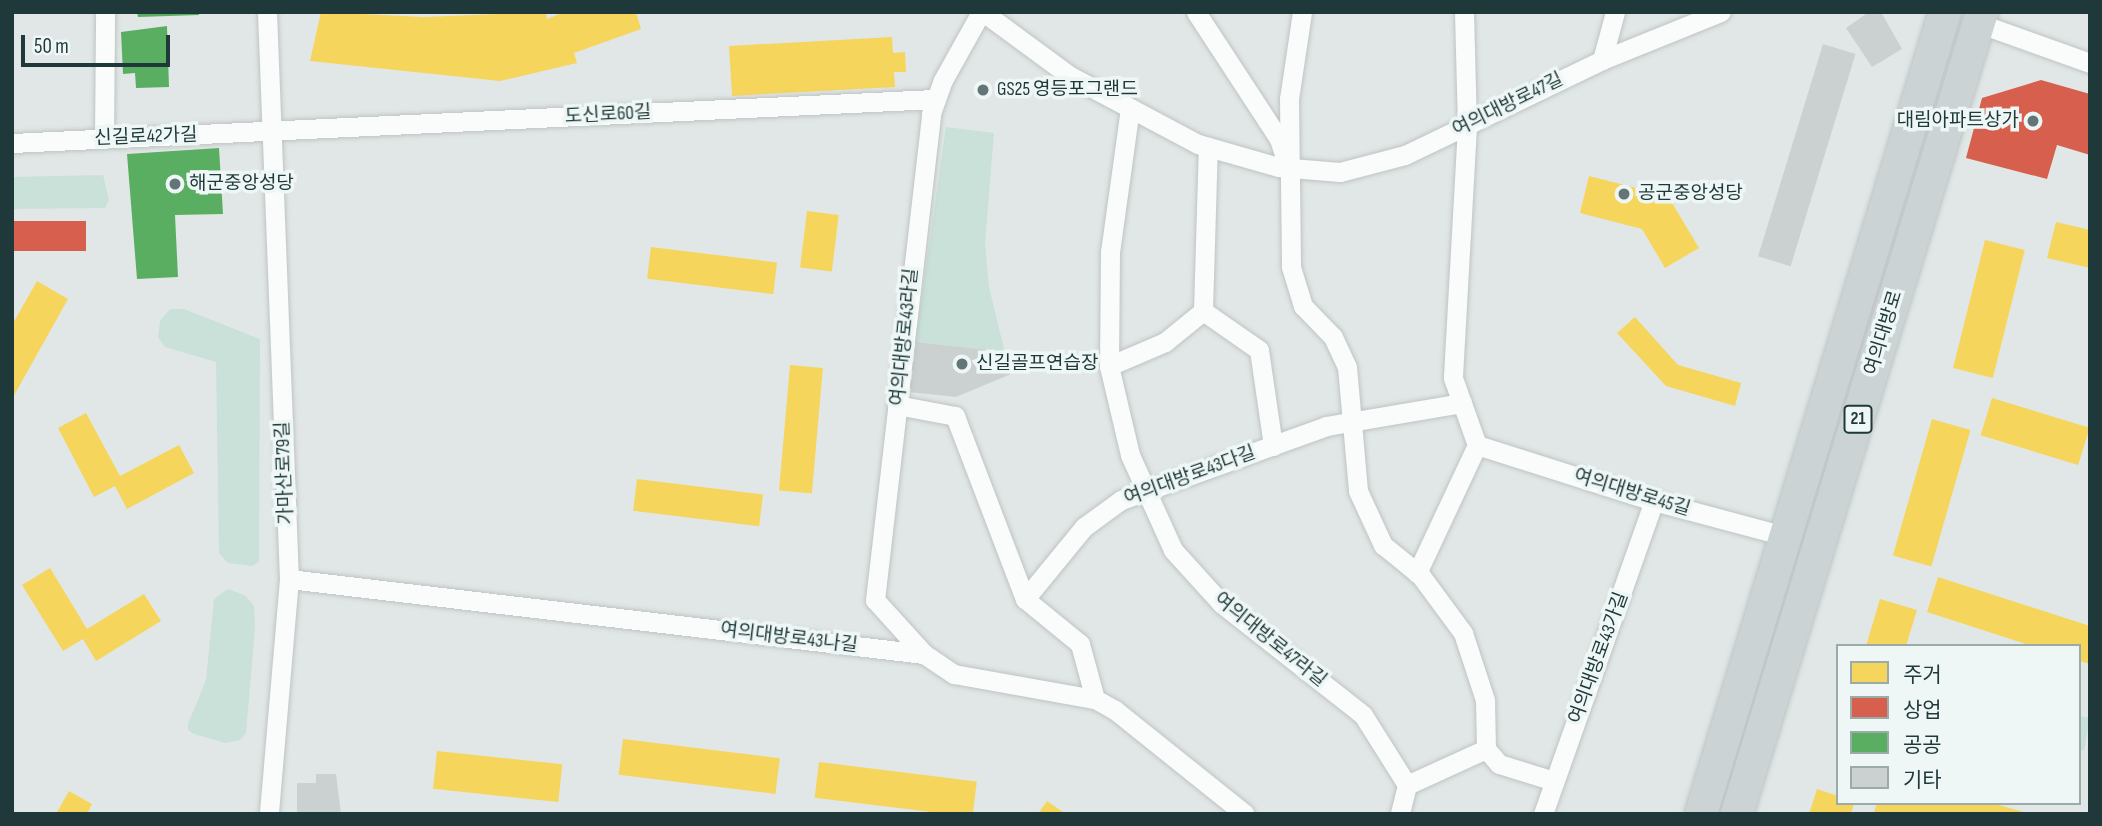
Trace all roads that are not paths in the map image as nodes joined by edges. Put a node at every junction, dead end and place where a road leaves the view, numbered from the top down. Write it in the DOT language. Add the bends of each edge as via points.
graph roads {
  1 [pos="105,12"];
  2 [pos="267,12"];
  3 [pos="982,12"];
  4 [pos="1196,12"];
  5 [pos="1301,12"];
  6 [pos="1464,12"];
  7 [pos="1615,12"];
  8 [pos="1721,12"];
  9 [pos="1942,13"];
  10 [pos="1980,18"];
  11 [pos="1602,60"];
  12 [pos="2090,63"];
  13 [pos="936,99"];
  14 [pos="1130,108"];
  15 [pos="1467,126"];
  16 [pos="276,132"];
  17 [pos="104,139"];
  18 [pos="12,143"];
  19 [pos="1208,147"];
  20 [pos="1289,168"];
  21 [pos="1203,311"];
  22 [pos="1109,366"];
  23 [pos="1462,403"];
  24 [pos="897,405"];
  25 [pos="1352,420"];
  26 [pos="1477,445"];
  27 [pos="1273,446"];
  28 [pos="1146,491"];
  29 [pos="1654,501"];
  30 [pos="1788,537"];
  31 [pos="1417,573"];
  32 [pos="289,579"];
  33 [pos="1025,599"];
  34 [pos="923,654"];
  35 [pos="1095,699"];
  36 [pos="1486,749"];
  37 [pos="1554,781"];
  38 [pos="1407,785"];
  39 [pos="269,814"];
  40 [pos="1245,814"];
  41 [pos="1400,814"];
  42 [pos="1543,814"];
  43 [pos="1701,814"];
  44 [pos="1737,814"];
  1 -- 17 [label="street"];
  2 -- 16 [label="street"];
  3 -- 13 [label="street, 여의대방로43라길"];
  3 -- 14 [label="street, 여의대방로47길" via="1070,76"];
  4 -- 20 [label="street" via="1279,139"];
  5 -- 20 [label="street" via="1289,99"];
  6 -- 15 [label="street"];
  7 -- 11 [label="street"];
  8 -- 11 [label="street, 여의대방로47길"];
  9 -- 30 [label="main road, 여의대방로"];
  10 -- 12 [label="street"];
  10 -- 44 [label="main road, 여의대방로 / 21"];
  11 -- 15 [label="street, 여의대방로47길"];
  13 -- 16 [label="street, 도신로60길"];
  13 -- 24 [label="street, 여의대방로43라길"];
  14 -- 19 [label="street, 여의대방로47길"];
  14 -- 22 [label="street, 여의대방로47라길" via="1110,252"];
  15 -- 20 [label="street, 여의대방로47길" via="1405,155 1340,172"];
  15 -- 23 [label="street" via="1453,378"];
  16 -- 17 [label="street, 신길로42가길"];
  16 -- 32 [label="street, 가마산로79길"];
  17 -- 18 [label="street, 신길로42가길"];
  19 -- 20 [label="street, 여의대방로47길"];
  19 -- 21 [label="street"];
  20 -- 25 [label="street" via="1291,267 1303,306 1333,337 1347,367"];
  21 -- 22 [label="street" via="1165,342"];
  21 -- 27 [label="street, 여의대방로43다길" via="1259,350"];
  22 -- 28 [label="street, 여의대방로47라길" via="1129,455"];
  23 -- 25 [label="street, 여의대방로43다길"];
  23 -- 26 [label="street"];
  24 -- 33 [label="street" via="955,416"];
  24 -- 34 [label="street, 여의대방로43라길" via="875,600"];
  25 -- 27 [label="street, 여의대방로43다길"];
  25 -- 31 [label="street" via="1358,491 1383,545"];
  26 -- 29 [label="street, 여의대방로45길"];
  26 -- 31 [label="street"];
  27 -- 28 [label="street, 여의대방로43다길"];
  28 -- 33 [label="street, 여의대방로43다길" via="1121,500 1084,527"];
  28 -- 38 [label="street, 여의대방로47라길" via="1173,550 1222,604 1363,715"];
  29 -- 30 [label="street, 여의대방로45길"];
  29 -- 37 [label="street, 여의대방로43가길"];
  30 -- 43 [label="main road, 여의대방로"];
  31 -- 36 [label="street" via="1463,633 1485,700"];
  32 -- 34 [label="street, 여의대방로43나길"];
  32 -- 39 [label="street, 가마산로79길"];
  33 -- 35 [label="street" via="1080,643"];
  34 -- 35 [label="street, 여의대방로43나길" via="954,674"];
  35 -- 40 [label="street, 여의대방로43나길"];
  36 -- 37 [label="street" via="1499,764"];
  36 -- 38 [label="street"];
  37 -- 42 [label="street, 여의대방로43가길"];
  38 -- 41 [label="street"];
}
